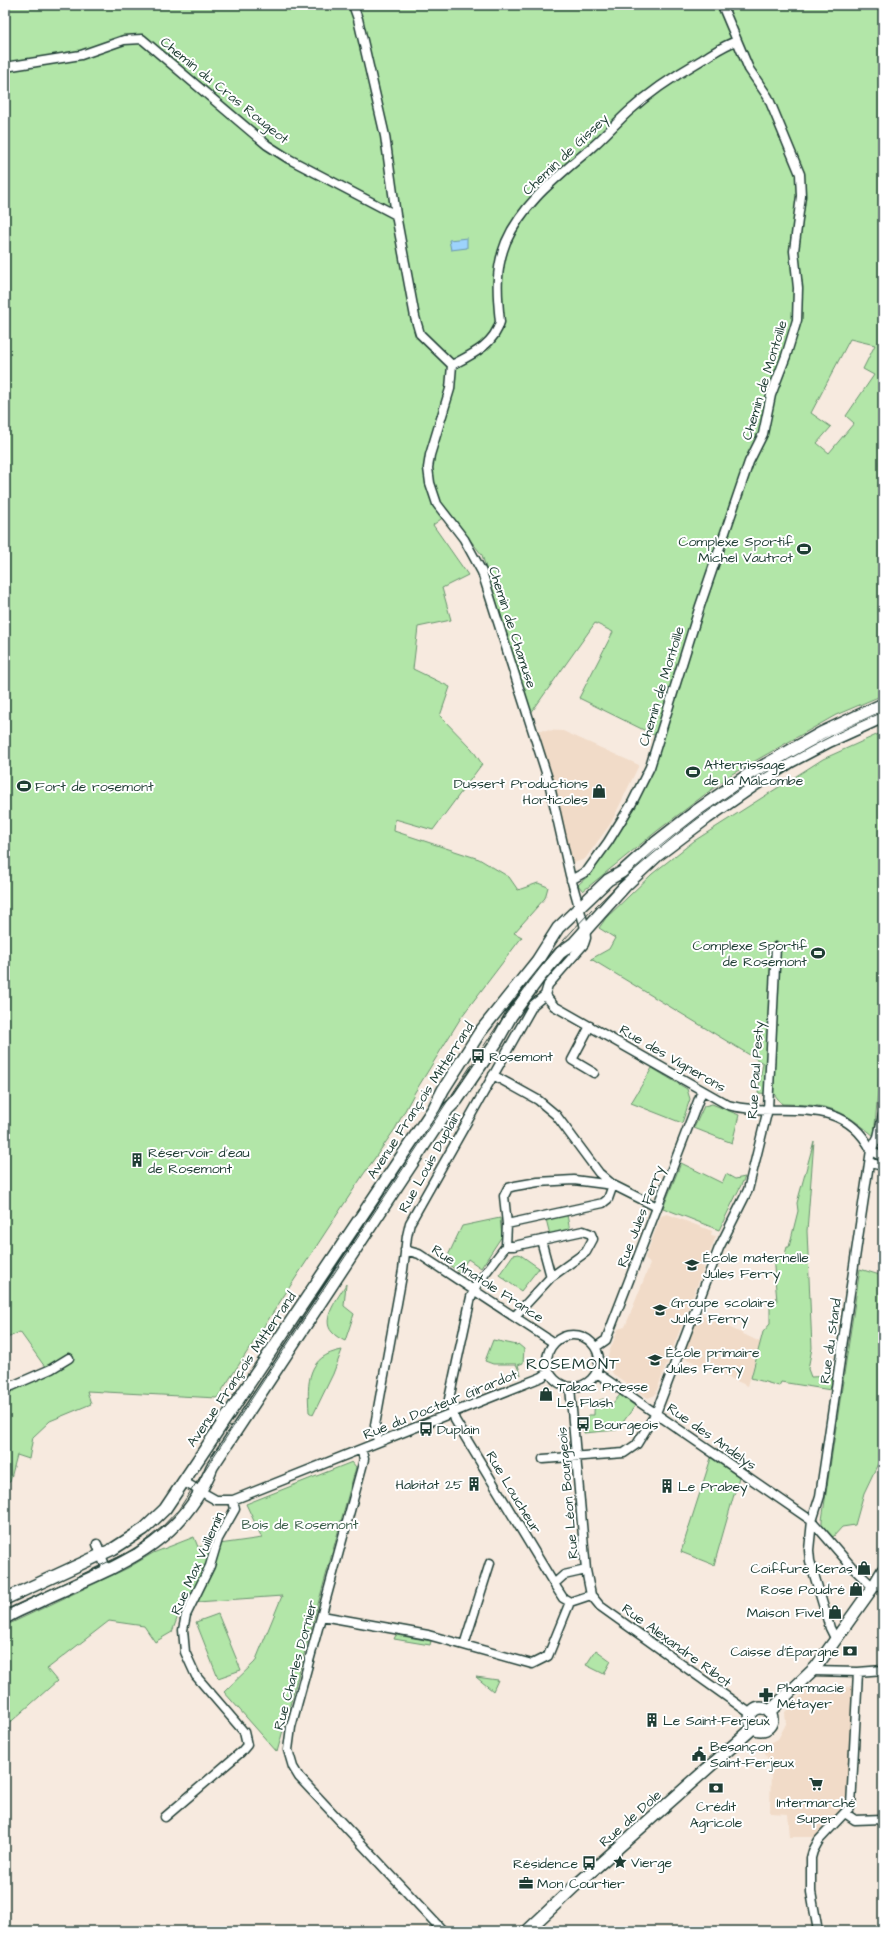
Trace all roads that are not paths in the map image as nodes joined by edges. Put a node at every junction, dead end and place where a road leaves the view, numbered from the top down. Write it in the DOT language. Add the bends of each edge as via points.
graph roads {
  1 [pos="353,5"];
  2 [pos="722,5"];
  3 [pos="737,41"];
  4 [pos="5,67"];
  5 [pos="396,215"];
  6 [pos="452,365"];
  7 [pos="883,704"];
  8 [pos="883,717"];
  9 [pos="571,880"];
  10 [pos="580,908"];
  11 [pos="585,928"];
  12 [pos="776,947"];
  13 [pos="545,995"];
  14 [pos="590,1026"];
  15 [pos="594,1073"];
  16 [pos="493,1075"];
  17 [pos="702,1091"];
  18 [pos="768,1109"];
  19 [pos="883,1115"];
  20 [pos="871,1150"];
  21 [pos="883,1157"];
  22 [pos="870,1163"];
  23 [pos="883,1166"];
  24 [pos="613,1185"];
  25 [pos="657,1207"];
  26 [pos="507,1224"];
  27 [pos="541,1240"];
  28 [pos="506,1246"];
  29 [pos="406,1250"];
  30 [pos="551,1277"];
  31 [pos="474,1289"];
  32 [pos="515,1316"];
  33 [pos="554,1343"];
  34 [pos="596,1347"];
  35 [pos="69,1358"];
  36 [pos="549,1372"];
  37 [pos="597,1373"];
  38 [pos="570,1387"];
  39 [pos="5,1388"];
  40 [pos="452,1413"];
  41 [pos="656,1413"];
  42 [pos="378,1442"];
  43 [pos="362,1449"];
  44 [pos="577,1456"];
  45 [pos="543,1459"];
  46 [pos="184,1482"];
  47 [pos="201,1492"];
  48 [pos="233,1500"];
  49 [pos="812,1521"];
  50 [pos="96,1544"];
  51 [pos="100,1556"];
  52 [pos="490,1564"];
  53 [pos="586,1570"];
  54 [pos="883,1570"];
  55 [pos="107,1571"];
  56 [pos="883,1577"];
  57 [pos="554,1584"];
  58 [pos="873,1587"];
  59 [pos="591,1595"];
  60 [pos="5,1600"];
  61 [pos="570,1602"];
  62 [pos="322,1616"];
  63 [pos="5,1618"];
  64 [pos="836,1640"];
  65 [pos="464,1645"];
  66 [pos="883,1670"];
  67 [pos="812,1671"];
  68 [pos="858,1672"];
  69 [pos="769,1712"];
  70 [pos="751,1714"];
  71 [pos="753,1728"];
  72 [pos="845,1812"];
  73 [pos="165,1817"];
  74 [pos="883,1819"];
  75 [pos="443,1931"];
  76 [pos="527,1931"];
  77 [pos="818,1931"];
  1 -- 5 [label="street" via="385,136"];
  2 -- 3 [label="street, Chemin de Montoille"];
  3 -- 6 [label="street, Chemin de Gissey" via="696,63 646,97 555,177 529,204 507,240 499,261 499,328 482,348"];
  3 -- 9 [label="street, Chemin de Montoille" via="749,69 768,97 800,174 801,196 794,251 798,288 797,320 771,395 763,434 750,462 700,606 650,767 608,842 587,871"];
  4 -- 5 [label="street, Chemin du Cras Rougeot" via="82,55 124,40 142,39 266,145"];
  5 -- 6 [label="street" via="414,317 420,334"];
  6 -- 9 [label="street, Chemin de Chamuse" via="450,389 430,455 430,483 437,504 464,539 482,572 543,762"];
  7 -- 10 [label="main road, Avenue François Mitterrand" via="821,733 749,774 696,811 622,872 608,880"];
  8 -- 11 [label="main road, Avenue François Mitterrand" via="790,762 707,818 658,855 624,886"];
  9 -- 10 [label="street, Chemin de Chamuse"];
  10 -- 11 [label="street, Chemin de Chamuse"];
  10 -- 46 [label="main road, Avenue François Mitterrand" via="558,928 537,961 480,1032 434,1108"];
  11 -- 13 [label="street, Rue Louis Duplain" via="584,944 548,985"];
  11 -- 47 [label="main road, Avenue François Mitterrand" via="574,943 560,953 511,1016 496,1043 448,1109 212,1467"];
  12 -- 18 [label="street, Rue Paul Pesty"];
  13 -- 14 [label="street, Rue des Vignerons" via="554,1006"];
  13 -- 16 [label="street, Rue Louis Duplain" via="533,1005"];
  14 -- 15 [label="street" via="572,1060"];
  14 -- 17 [label="street, Rue des Vignerons"];
  16 -- 24 [label="street" via="538,1100 556,1115 599,1173"];
  16 -- 29 [label="street, Rue Louis Duplain" via="410,1223"];
  17 -- 18 [label="street, Rue des Vignerons" via="728,1105"];
  17 -- 25 [label="street, Rue Jules Ferry"];
  18 -- 20 [label="street, Rue des Vignerons" via="806,1109 825,1113 846,1122 858,1131"];
  18 -- 41 [label="street, Rue Paul Pesty" via="748,1190 719,1248"];
  19 -- 20 [label="street" via="878,1137"];
  20 -- 21 [label="street"];
  20 -- 22 [label="street"];
  22 -- 23 [label="street"];
  22 -- 49 [label="street, Rue du Stand" via="820,1496"];
  24 -- 25 [label="street"];
  24 -- 26 [label="street" via="608,1199 603,1203"];
  24 -- 26 [label="street" via="574,1180 508,1188 504,1196"];
  25 -- 34 [label="street, Rue Jules Ferry" via="606,1340"];
  26 -- 28 [label="street"];
  27 -- 28 [label="street"];
  27 -- 30 [label="street"];
  27 -- 30 [label="street" via="583,1231 591,1234 593,1239 586,1252"];
  28 -- 31 [label="street"];
  29 -- 31 [label="street, Rue Anatole France" via="419,1254"];
  29 -- 42 [label="street, Rue Louis Duplain" via="375,1425"];
  30 -- 32 [label="street"];
  31 -- 32 [label="street, Rue Anatole France"];
  31 -- 40 [label="street" via="449,1399"];
  32 -- 33 [label="street, Rue Anatole France"];
  33 -- 34 [label="street" via="566,1335 574,1334 589,1339"];
  33 -- 36 [label="street" via="547,1356"];
  34 -- 37 [label="street" via="600,1360"];
  35 -- 39 [label="street" via="52,1370"];
  36 -- 38 [label="street" via="558,1383"];
  36 -- 40 [label="street, Rue du Docteur Girardot"];
  37 -- 38 [label="street" via="586,1384"];
  37 -- 41 [label="street, Rue des Andelys"];
  38 -- 44 [label="street, Rue Léon Bourgeois"];
  40 -- 42 [label="street, Rue du Docteur Girardot"];
  40 -- 57 [label="street, Rue Loucheur"];
  41 -- 44 [label="street, Rue Paul Pesty" via="637,1444 631,1449 624,1452"];
  41 -- 49 [label="street, Rue des Andelys"];
  42 -- 43 [label="street, Rue du Docteur Girardot"];
  43 -- 48 [label="street, Rue du Docteur Girardot"];
  43 -- 62 [label="street, Rue Charles Dornier" via="364,1459"];
  44 -- 45 [label="street, Rue Paul Pesty"];
  44 -- 53 [label="street, Rue Léon Bourgeois"];
  46 -- 47 [label="street"];
  46 -- 51 [label="main road, Avenue François Mitterrand" via="155,1520 122,1544"];
  47 -- 48 [label="street" via="216,1500"];
  47 -- 55 [label="main road, Avenue François Mitterrand" via="172,1529 156,1543 136,1557"];
  48 -- 73 [label="street, Rue Max Vuillemin" via="235,1509 218,1539 210,1566 186,1615 183,1630 185,1652 196,1676 244,1732 247,1745"];
  49 -- 58 [label="street, Rue des Andelys"];
  49 -- 64 [label="street, Rue du Stand" via="809,1550 812,1569"];
  50 -- 51 [label="street"];
  51 -- 55 [label="street"];
  51 -- 60 [label="main road, Avenue François Mitterrand"];
  52 -- 65 [label="street"];
  53 -- 57 [label="street" via="564,1575"];
  53 -- 59 [label="street, Rue Léon Bourgeois"];
  54 -- 58 [label="main road"];
  55 -- 63 [label="main road, Avenue François Mitterrand"];
  56 -- 58 [label="main road"];
  57 -- 61 [label="street, Rue Loucheur" via="563,1598"];
  58 -- 64 [label="main road"];
  59 -- 61 [label="street"];
  59 -- 70 [label="street, Rue Alexandre Ribot" via="600,1606"];
  61 -- 65 [label="street" via="548,1656 532,1664"];
  62 -- 65 [label="street" via="428,1635"];
  62 -- 75 [label="street, Rue Charles Dornier" via="289,1735 288,1750 293,1767 299,1777"];
  64 -- 67 [label="main road"];
  66 -- 68 [label="street"];
  67 -- 68 [label="street"];
  67 -- 69 [label="main road"];
  68 -- 72 [label="street" via="852,1806"];
  69 -- 70 [label="main road" via="760,1708"];
  69 -- 71 [label="main road" via="772,1718 769,1727 763,1731"];
  70 -- 71 [label="main road" via="749,1721"];
  71 -- 76 [label="main road, Rue de Dole"];
  72 -- 74 [label="street" via="855,1820"];
  72 -- 77 [label="street" via="819,1840 812,1856 811,1892"];
}
